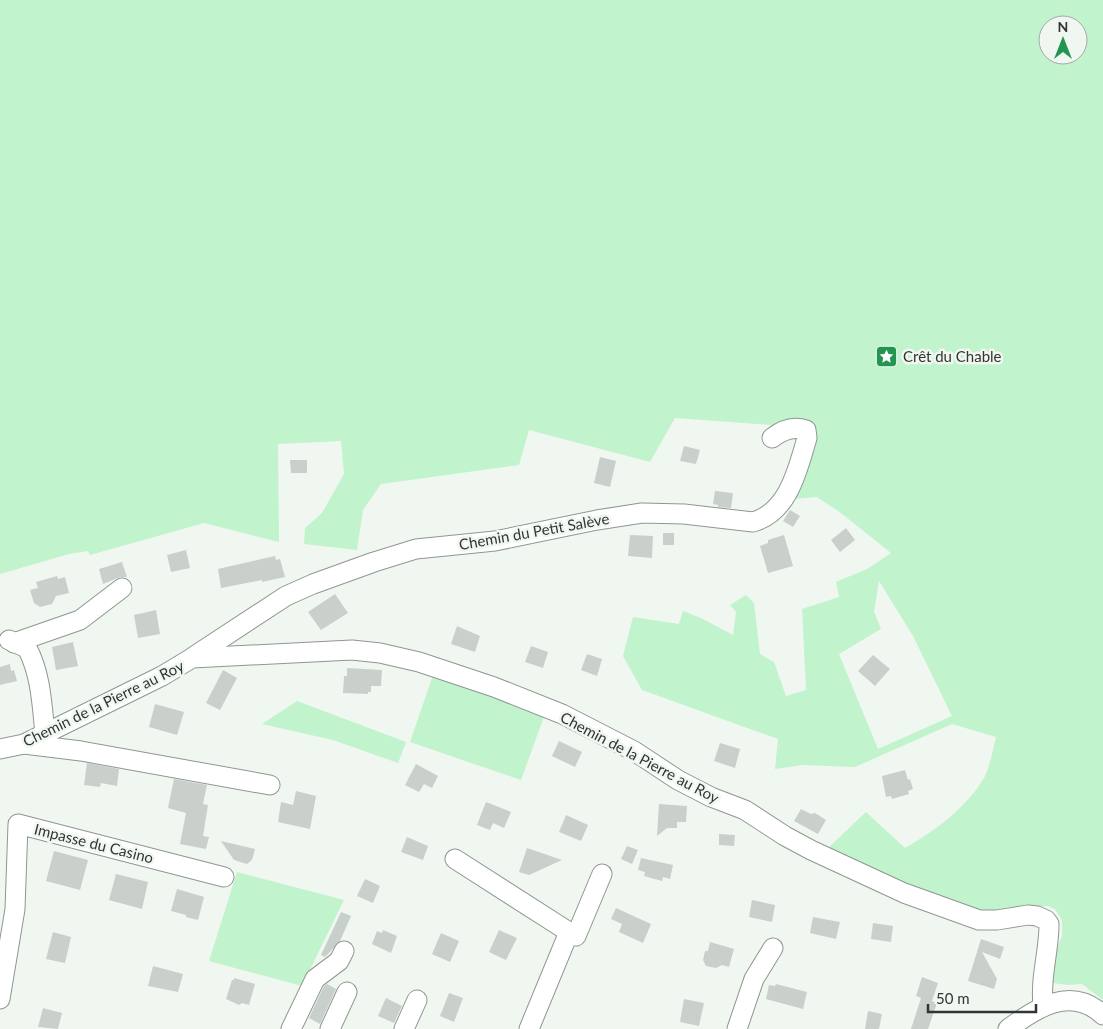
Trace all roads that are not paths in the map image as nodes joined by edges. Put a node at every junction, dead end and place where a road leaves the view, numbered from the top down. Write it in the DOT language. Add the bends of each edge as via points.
graph roads {
  1 [pos="772,438"];
  2 [pos="122,588"];
  3 [pos="192,658"];
  4 [pos="45,734"];
  5 [pos="24,744"];
  6 [pos="0,749"];
  7 [pos="270,785"];
  8 [pos="455,859"];
  9 [pos="602,874"];
  10 [pos="224,877"];
  11 [pos="569,932"];
  12 [pos="773,948"];
  13 [pos="344,951"];
  14 [pos="347,992"];
  15 [pos="0,999"];
  16 [pos="417,1000"];
  17 [pos="1043,1006"];
  18 [pos="1103,1015"];
  19 [pos="291,1029"];
  20 [pos="330,1029"];
  21 [pos="404,1029"];
  22 [pos="529,1029"];
  23 [pos="737,1029"];
  24 [pos="1008,1029"];
  1 -- 3 [label="street, Chemin du Petit Salève" via="794,428 806,430 807,438 790,489 762,520 753,522 642,513 495,541 416,549 286,596"];
  2 -- 4 [label="street" via="80,620 10,639 28,648 34,661"];
  3 -- 4 [label="street, Chemin de la Pierre au Roy"];
  3 -- 17 [label="street, Chemin de la Pierre au Roy" via="352,650 380,653 419,662 494,687 562,714 634,751 678,780 745,810 811,850 904,893 979,920 1028,915 1042,917 1049,924"];
  4 -- 5 [label="street, Chemin de la Pierre au Roy"];
  5 -- 6 [label="street, Chemin de la Pierre au Roy"];
  5 -- 7 [label="street"];
  8 -- 11 [label="street"];
  9 -- 11 [label="street" via="576,936"];
  10 -- 15 [label="street, Impasse du Casino" via="18,824 15,909"];
  11 -- 22 [label="street"];
  12 -- 23 [label="street" via="754,979"];
  13 -- 19 [label="street" via="339,961 315,979"];
  14 -- 20 [label="street"];
  16 -- 21 [label="street"];
  17 -- 18 [label="street" via="1059,1001 1076,1002 1091,1006"];
  17 -- 24 [label="street"];
}
